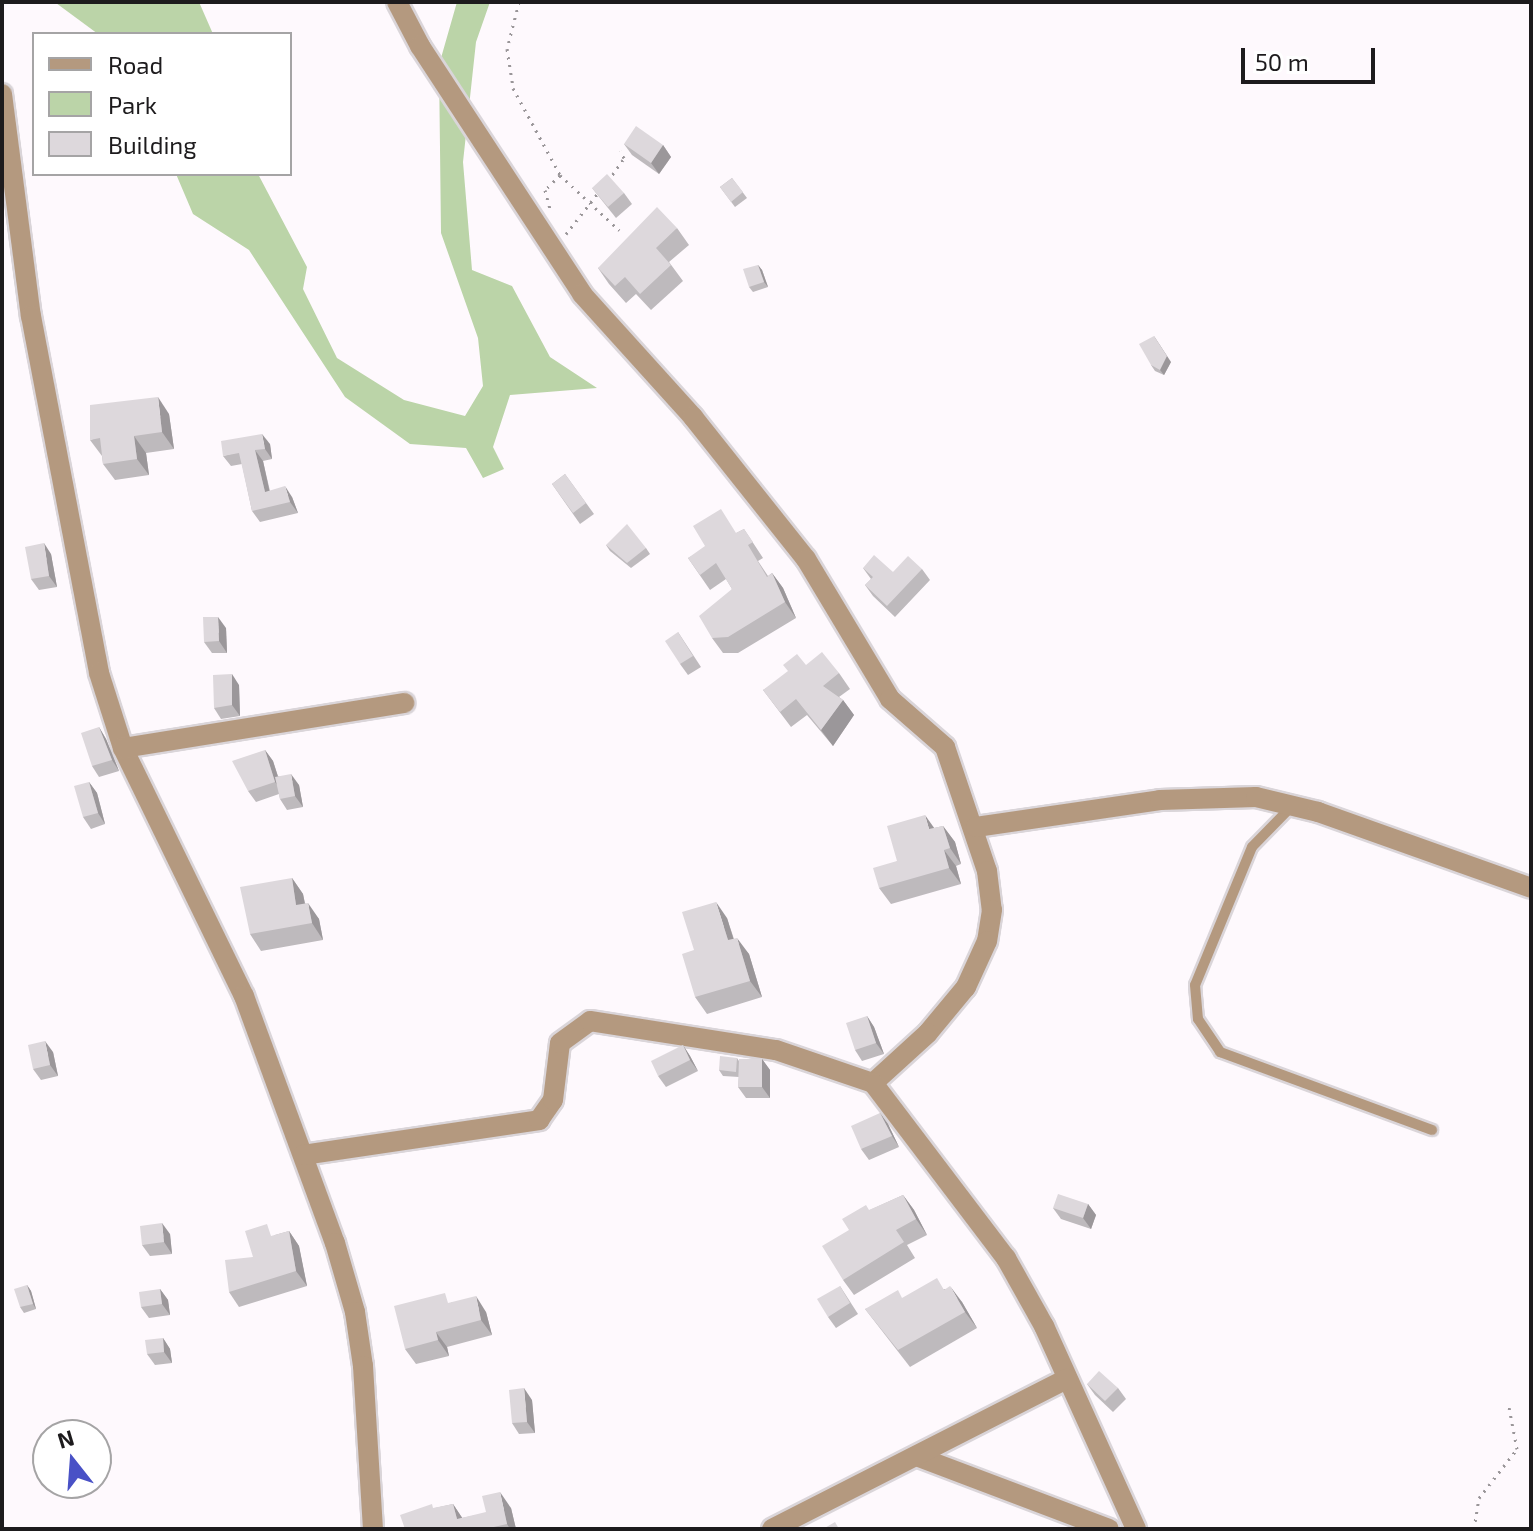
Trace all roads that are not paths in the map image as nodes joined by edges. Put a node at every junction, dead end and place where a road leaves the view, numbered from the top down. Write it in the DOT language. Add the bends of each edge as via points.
graph roads {
  1 [pos="397,2"];
  2 [pos="2,94"];
  3 [pos="404,703"];
  4 [pos="123,748"];
  5 [pos="1292,806"];
  6 [pos="976,827"];
  7 [pos="1531,888"];
  8 [pos="873,1083"];
  9 [pos="1432,1130"];
  10 [pos="303,1155"];
  11 [pos="1067,1379"];
  12 [pos="916,1456"];
  13 [pos="373,1529"];
  14 [pos="772,1529"];
  15 [pos="1109,1529"];
  16 [pos="1136,1529"];
  1 -- 6 [label="street" via="435,71 582,294 693,417 806,559 890,699 945,747"];
  2 -- 4 [label="street" via="37,347 99,673"];
  3 -- 4 [label="street"];
  4 -- 10 [label="street" via="244,996"];
  5 -- 6 [label="street" via="1256,797 1160,800"];
  5 -- 7 [label="street"];
  5 -- 9 [label="lane" via="1252,847 1195,985 1198,1019 1220,1052"];
  6 -- 8 [label="street" via="992,910 980,964 928,1033"];
  8 -- 10 [label="street" via="776,1050 590,1021 560,1043 553,1100 539,1120"];
  8 -- 11 [label="street" via="1006,1258"];
  10 -- 13 [label="street" via="355,1312"];
  11 -- 12 [label="street"];
  11 -- 16 [label="street"];
  12 -- 14 [label="street"];
  12 -- 15 [label="street"];
}
